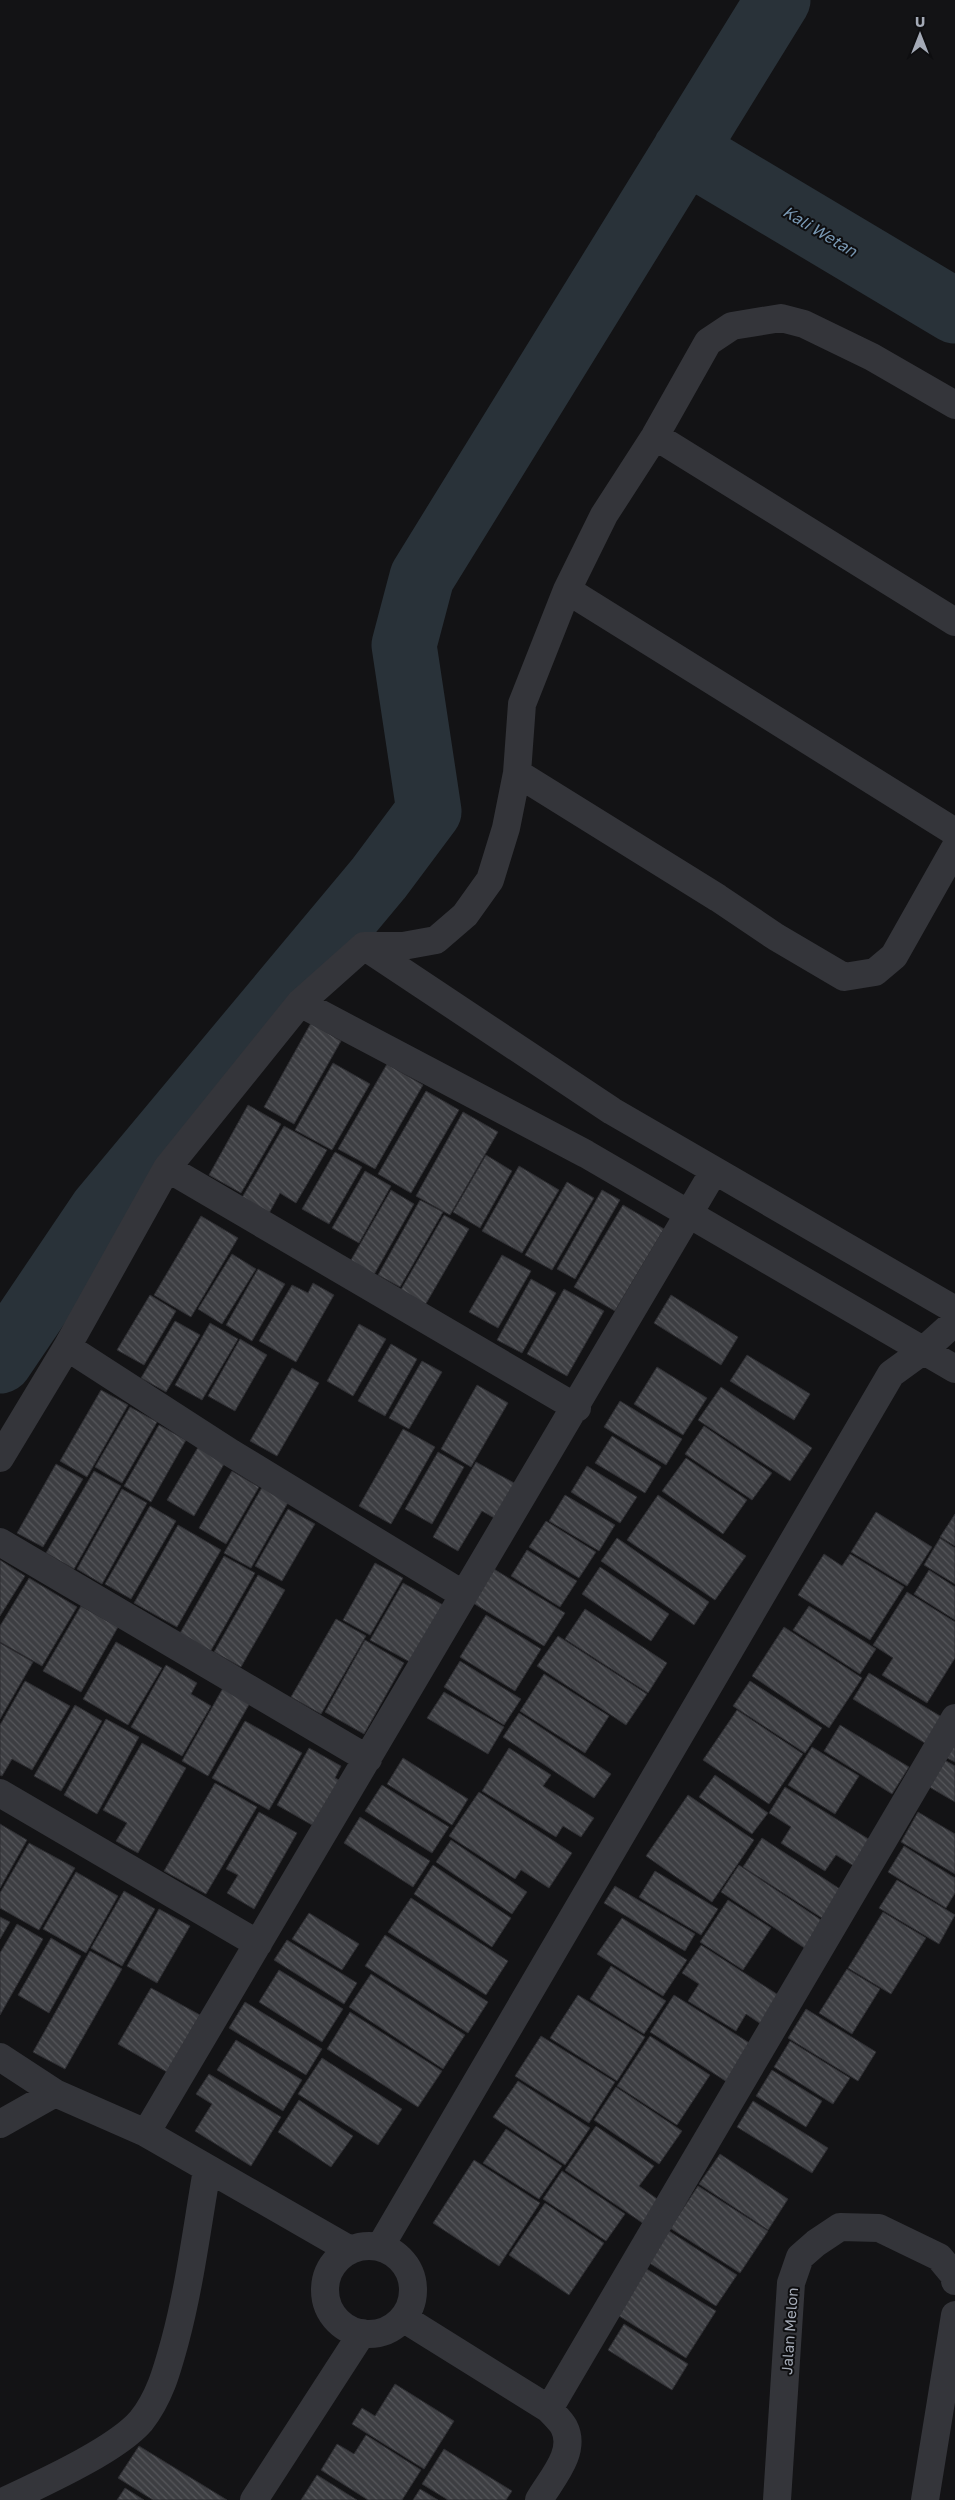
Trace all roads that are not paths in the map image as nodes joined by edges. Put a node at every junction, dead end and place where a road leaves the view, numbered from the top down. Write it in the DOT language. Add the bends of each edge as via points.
graph roads {
  1 [pos="955,405"];
  2 [pos="655,436"];
  3 [pos="567,590"];
  4 [pos="955,622"];
  5 [pos="517,773"];
  6 [pos="955,832"];
  7 [pos="955,848"];
  8 [pos="364,946"];
  9 [pos="300,1003"];
  10 [pos="168,1168"];
  11 [pos="714,1171"];
  12 [pos="689,1213"];
  13 [pos="955,1310"];
  14 [pos="955,1322"];
  15 [pos="66,1347"];
  16 [pos="924,1350"];
  17 [pos="955,1369"];
  18 [pos="576,1408"];
  19 [pos="0,1458"];
  20 [pos="0,1542"];
  21 [pos="464,1595"];
  22 [pos="955,1718"];
  23 [pos="368,1758"];
  24 [pos="0,1793"];
  25 [pos="258,1944"];
  26 [pos="0,2057"];
  27 [pos="55,2093"];
  28 [pos="0,2124"];
  29 [pos="146,2134"];
  30 [pos="207,2170"];
  31 [pos="380,2247"];
  32 [pos="350,2250"];
  33 [pos="955,2281"];
  34 [pos="955,2315"];
  35 [pos="403,2318"];
  36 [pos="362,2333"];
  37 [pos="549,2409"];
  38 [pos="7,2500"];
  39 [pos="254,2500"];
  40 [pos="539,2500"];
  41 [pos="777,2500"];
  42 [pos="925,2500"];
  1 -- 2 [label="street" via="872,357 804,324 781,318 732,326 708,342"];
  2 -- 3 [label="street" via="604,515"];
  2 -- 4 [label="street"];
  3 -- 5 [label="street" via="522,704"];
  3 -- 6 [label="street"];
  5 -- 7 [label="street" via="776,938 844,977 875,972 894,956"];
  5 -- 8 [label="street" via="506,828 490,880 466,915 436,940 403,946"];
  8 -- 9 [label="street"];
  8 -- 11 [label="street" via="612,1111"];
  9 -- 10 [label="street"];
  9 -- 12 [label="street" via="586,1154"];
  10 -- 15 [label="street"];
  10 -- 18 [label="street"];
  11 -- 12 [label="street"];
  11 -- 13 [label="street"];
  12 -- 16 [label="street"];
  12 -- 18 [label="street"];
  14 -- 16 [label="street"];
  15 -- 19 [label="street"];
  15 -- 21 [label="street" via="231,1453"];
  16 -- 17 [label="street"];
  16 -- 31 [label="street" via="891,1374"];
  18 -- 21 [label="street"];
  20 -- 23 [label="street"];
  21 -- 23 [label="street"];
  22 -- 37 [label="street"];
  23 -- 25 [label="street"];
  24 -- 25 [label="street"];
  25 -- 29 [label="street"];
  26 -- 27 [label="street"];
  27 -- 28 [label="street"];
  27 -- 29 [label="street"];
  29 -- 30 [label="street"];
  30 -- 32 [label="street"];
  30 -- 38 [label="street" via="186,2300 162,2387 140,2421 115,2441"];
  31 -- 32 [label="street" via="363,2246"];
  31 -- 35 [label="street" via="396,2255 407,2268 413,2285 411,2302"];
  32 -- 36 [label="street" via="330,2268 325,2296 337,2320 348,2329"];
  33 -- 41 [label="street, Jalan Melon" via="954,2275 939,2258 879,2228 840,2227 800,2258 791,2283"];
  34 -- 42 [label="street"];
  35 -- 36 [label="street" via="391,2328"];
  35 -- 37 [label="street"];
  36 -- 39 [label="street"];
  37 -- 40 [label="street" via="564,2426 569,2443 565,2457"];
}
